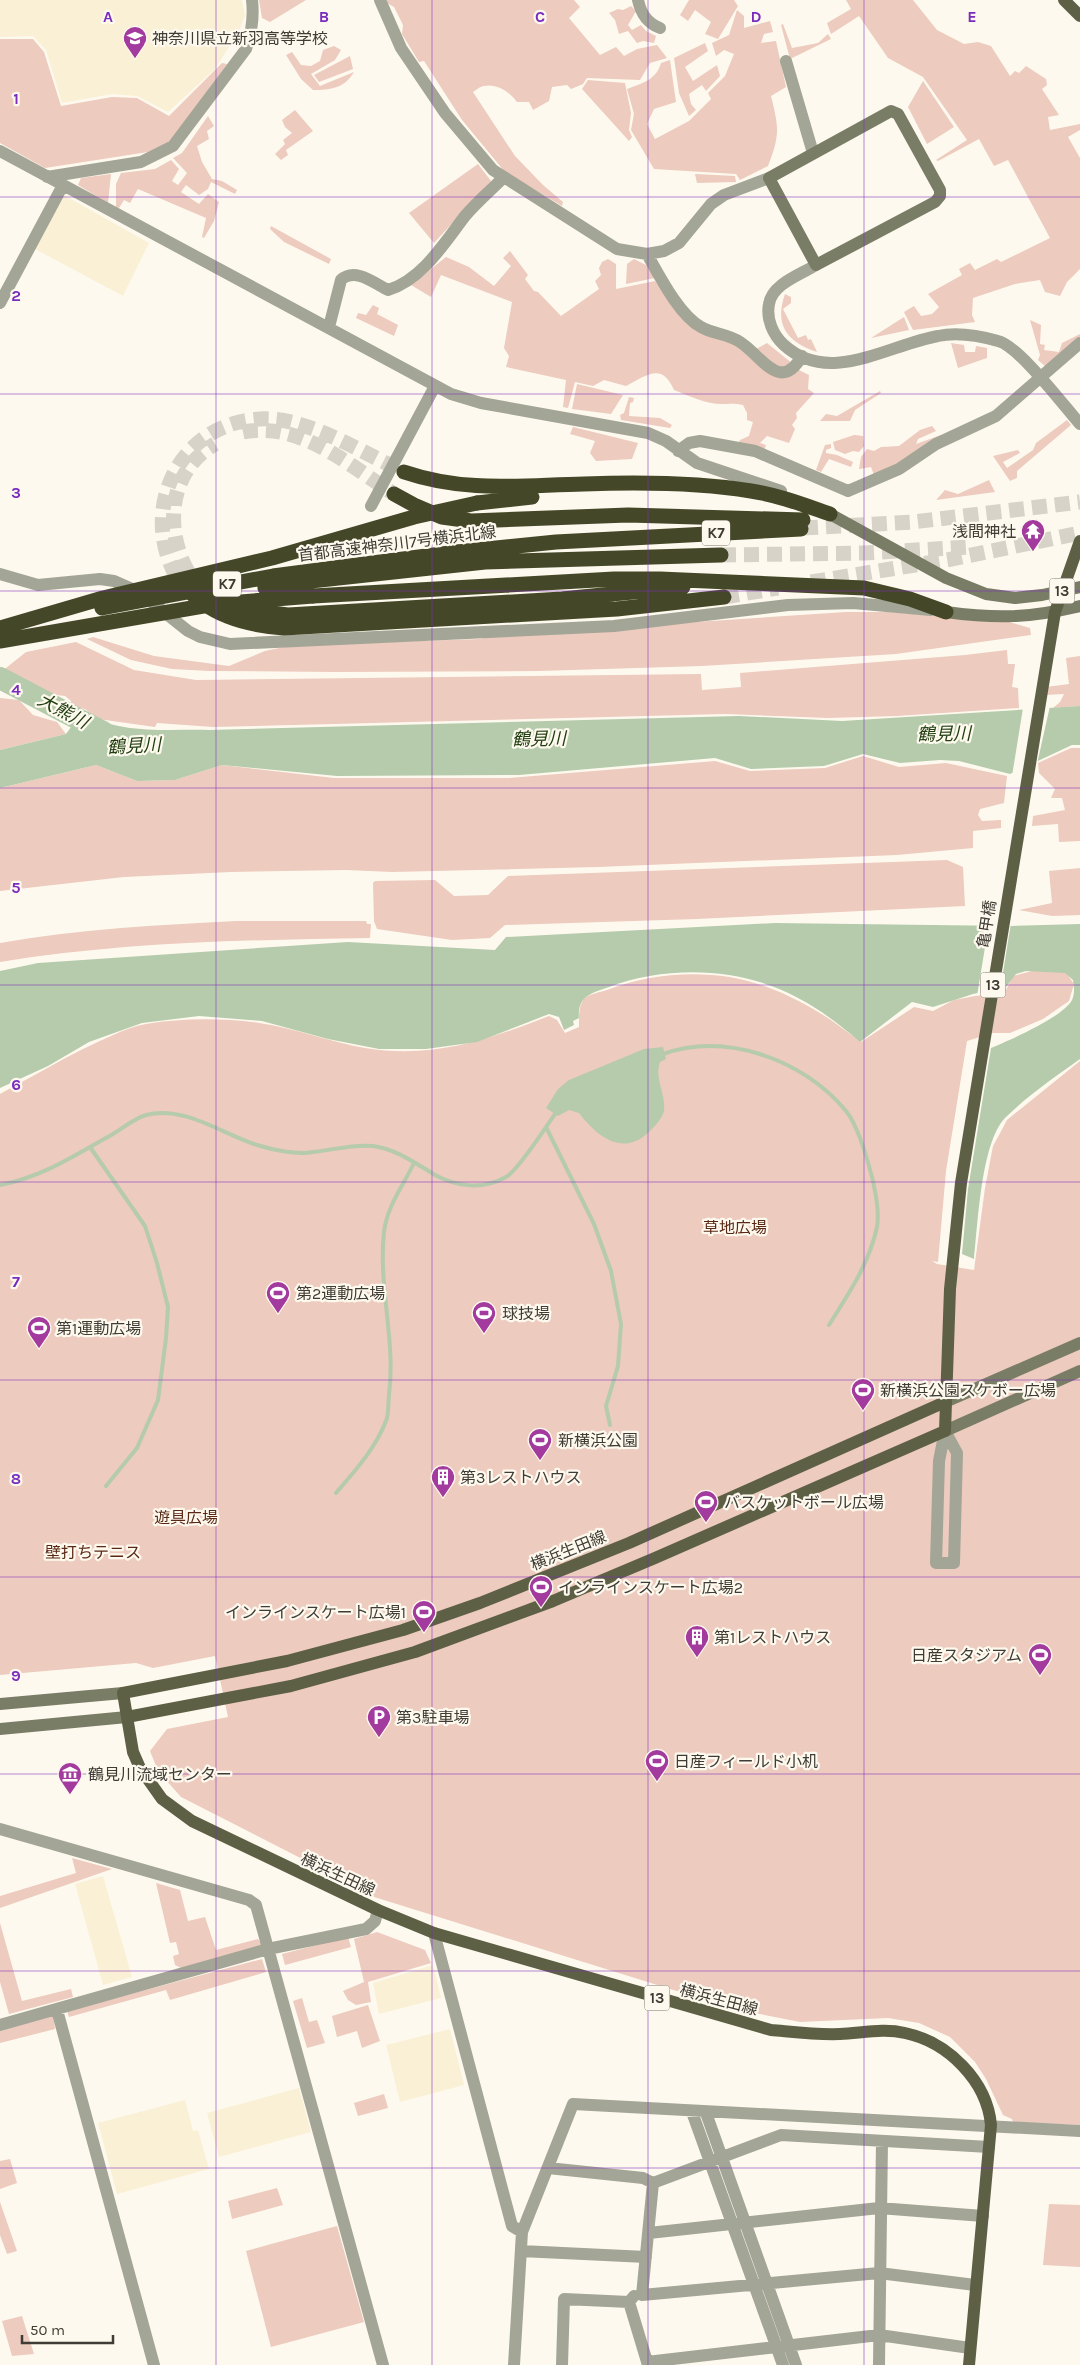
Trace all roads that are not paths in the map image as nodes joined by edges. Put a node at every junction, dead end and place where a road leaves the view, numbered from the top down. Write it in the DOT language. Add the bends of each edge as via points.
graph roads {
  1 [pos="252,0"];
  2 [pos="380,0"];
  3 [pos="638,0"];
  4 [pos="1064,0"];
  5 [pos="1080,16"];
  6 [pos="660,28"];
  7 [pos="786,61"];
  8 [pos="0,151"];
  9 [pos="813,153"];
  10 [pos="47,177"];
  11 [pos="503,178"];
  12 [pos="769,178"];
  13 [pos="63,185"];
  14 [pos="647,254"];
  15 [pos="816,265"];
  16 [pos="0,303"];
  17 [pos="329,327"];
  18 [pos="1080,343"];
  19 [pos="802,356"];
  20 [pos="1040,378"];
  21 [pos="435,386"];
  22 [pos="1080,424"];
  23 [pos="678,451"];
  24 [pos="404,472"];
  25 [pos="710,486"];
  26 [pos="394,494"];
  27 [pos="371,506"];
  28 [pos="830,514"];
  29 [pos="1080,541"];
  30 [pos="721,555"];
  31 [pos="0,574"];
  32 [pos="749,582"];
  33 [pos="1080,587"];
  34 [pos="312,589"];
  35 [pos="1061,592"];
  36 [pos="724,596"];
  37 [pos="1080,606"];
  38 [pos="946,612"];
  39 [pos="1055,612"];
  40 [pos="0,629"];
  41 [pos="0,640"];
  42 [pos="1080,1343"];
  43 [pos="1080,1371"];
  44 [pos="945,1402"];
  45 [pos="945,1431"];
  46 [pos="123,1693"];
  47 [pos="0,1704"];
  48 [pos="126,1717"];
  49 [pos="0,1729"];
  50 [pos="0,1829"];
  51 [pos="378,1910"];
  52 [pos="434,1932"];
  53 [pos="268,1949"];
  54 [pos="57,2010"];
  55 [pos="0,2025"];
  56 [pos="692,2112"];
  57 [pos="706,2113"];
  58 [pos="991,2125"];
  59 [pos="1080,2131"];
  60 [pos="882,2141"];
  61 [pos="990,2147"];
  62 [pos="716,2159"];
  63 [pos="548,2168"];
  64 [pos="653,2183"];
  65 [pos="880,2208"];
  66 [pos="983,2216"];
  67 [pos="732,2222"];
  68 [pos="745,2222"];
  69 [pos="522,2232"];
  70 [pos="649,2233"];
  71 [pos="521,2251"];
  72 [pos="646,2257"];
  73 [pos="879,2274"];
  74 [pos="753,2283"];
  75 [pos="767,2284"];
  76 [pos="975,2285"];
  77 [pos="642,2294"];
  78 [pos="629,2302"];
  79 [pos="878,2335"];
  80 [pos="783,2346"];
  81 [pos="970,2348"];
  82 [pos="647,2363"];
  83 [pos="154,2365"];
  84 [pos="384,2365"];
  85 [pos="514,2365"];
  86 [pos="562,2365"];
  87 [pos="783,2365"];
  88 [pos="796,2365"];
  89 [pos="879,2365"];
  90 [pos="968,2365"];
  1 -- 10 [label="street" via="254,16 246,49 173,146 141,162"];
  2 -- 11 [label="street" via="402,48 444,113"];
  3 -- 6 [label="street" via="650,25"];
  4 -- 5 [label="main road"];
  7 -- 9 [label="street"];
  8 -- 10 [label="street"];
  9 -- 12 [label="street"];
  9 -- 15 [label="street" via="895,111 940,190 935,202"];
  10 -- 13 [label="street"];
  11 -- 14 [label="street" via="617,249"];
  11 -- 17 [label="street" via="466,215 438,254 399,287 388,290 358,275 346,275 341,280"];
  12 -- 14 [label="street" via="724,195 711,204 679,242 664,251"];
  12 -- 15 [label="street"];
  13 -- 16 [label="street"];
  13 -- 17 [label="street"];
  14 -- 19 [label="street" via="672,298 696,325 734,338 765,364 782,372 796,368"];
  15 -- 19 [label="street" via="776,290 770,297 768,308 776,337"];
  17 -- 21 [label="street"];
  18 -- 20 [label="street"];
  19 -- 20 [label="street" via="832,364 939,336 978,337 1001,341"];
  20 -- 22 [label="street"];
  20 -- 23 [label="street" via="996,416 936,444 900,469 848,491 755,451 700,440"];
  21 -- 23 [label="street" via="481,403 648,433"];
  21 -- 27 [label="street"];
  23 -- 28 [label="street" via="697,463 792,495"];
  24 -- 25 [label="highway" via="449,484 477,487 583,484"];
  25 -- 28 [label="highway" via="752,491"];
  25 -- 40 [label="highway, bridge" via="477,503 414,517 272,558 103,598"];
  26 -- 40 [label="highway, 首都高速神奈川7号横浜北線 / K7, bridge" via="442,517 471,521 628,515 803,524 457,552 254,580"];
  28 -- 35 [label="street" via="971,589 1015,598"];
  29 -- 35 [label="main road, 13"];
  30 -- 34 [label="highway, 首都高速神奈川7号横浜北線 / K7" via="486,562"];
  31 -- 38 [label="street" via="38,585 100,579 114,581 139,592 188,631 230,644 614,626 788,604 853,603"];
  32 -- 34 [label="highway" via="614,579"];
  32 -- 36 [label="highway" via="562,599 288,615 255,613 224,603 182,574 189,592 217,613 249,624 284,628 617,609"];
  32 -- 38 [label="highway" via="864,588"];
  33 -- 35 [label="street"];
  34 -- 41 [label="highway, bridge"];
  35 -- 39 [label="main road, 13"];
  37 -- 39 [label="street"];
  38 -- 39 [label="street" via="1007,618"];
  39 -- 44 [label="main road, 亀甲橋 / 13" via="961,1183 947,1329"];
  42 -- 44 [label="street"];
  43 -- 45 [label="street"];
  44 -- 45 [label="main road, 13"];
  44 -- 46 [label="main road, 横浜生田線" via="629,1543 403,1630 287,1661"];
  45 -- 45 [label="street" via="957,1453 954,1563 936,1563 939,1461"];
  45 -- 48 [label="main road" via="655,1558 488,1626 414,1652 292,1686"];
  46 -- 47 [label="street"];
  46 -- 48 [label="main road, 横浜生田線 / 13"];
  48 -- 49 [label="street"];
  48 -- 51 [label="main road, 横浜生田線 / 13" via="133,1752 140,1768 162,1799 176,1812"];
  50 -- 53 [label="street" via="249,1900 256,1906"];
  51 -- 52 [label="main road, 横浜生田線 / 13"];
  51 -- 53 [label="street" via="375,1921 366,1929"];
  52 -- 58 [label="main road, 横浜生田線 / 13" via="771,2030 809,2034 904,2032 923,2038 942,2048 971,2075 990,2114"];
  52 -- 69 [label="street" via="512,2226"];
  53 -- 54 [label="street"];
  53 -- 84 [label="street"];
  54 -- 55 [label="street"];
  54 -- 83 [label="street"];
  56 -- 57 [label="street"];
  56 -- 62 [label="street"];
  56 -- 63 [label="street" via="573,2104"];
  57 -- 58 [label="street"];
  57 -- 62 [label="street"];
  58 -- 59 [label="street"];
  58 -- 61 [label="main road, 横浜生田線 / 13"];
  60 -- 61 [label="street"];
  60 -- 62 [label="street" via="781,2135"];
  60 -- 65 [label="street"];
  61 -- 66 [label="main road, 横浜生田線 / 13"];
  62 -- 64 [label="street"];
  62 -- 67 [label="street"];
  62 -- 68 [label="street"];
  63 -- 64 [label="street" via="643,2178"];
  63 -- 69 [label="street"];
  64 -- 70 [label="street"];
  65 -- 66 [label="street"];
  65 -- 68 [label="street"];
  65 -- 73 [label="street"];
  66 -- 76 [label="main road, 横浜生田線 / 13"];
  67 -- 68 [label="street"];
  67 -- 70 [label="street"];
  67 -- 74 [label="street"];
  68 -- 75 [label="street"];
  69 -- 71 [label="street"];
  70 -- 72 [label="street"];
  71 -- 72 [label="street"];
  71 -- 85 [label="street"];
  72 -- 77 [label="street"];
  73 -- 75 [label="street"];
  73 -- 76 [label="street"];
  73 -- 79 [label="street"];
  74 -- 75 [label="street"];
  74 -- 77 [label="street"];
  74 -- 80 [label="street"];
  75 -- 80 [label="street"];
  76 -- 81 [label="main road, 横浜生田線 / 13"];
  77 -- 78 [label="street" via="633,2296"];
  78 -- 82 [label="street"];
  78 -- 86 [label="street" via="564,2299"];
  79 -- 80 [label="street"];
  79 -- 81 [label="street"];
  79 -- 89 [label="street"];
  80 -- 82 [label="street"];
  80 -- 87 [label="street"];
  80 -- 88 [label="street"];
  81 -- 90 [label="main road, 横浜生田線 / 13"];
}
